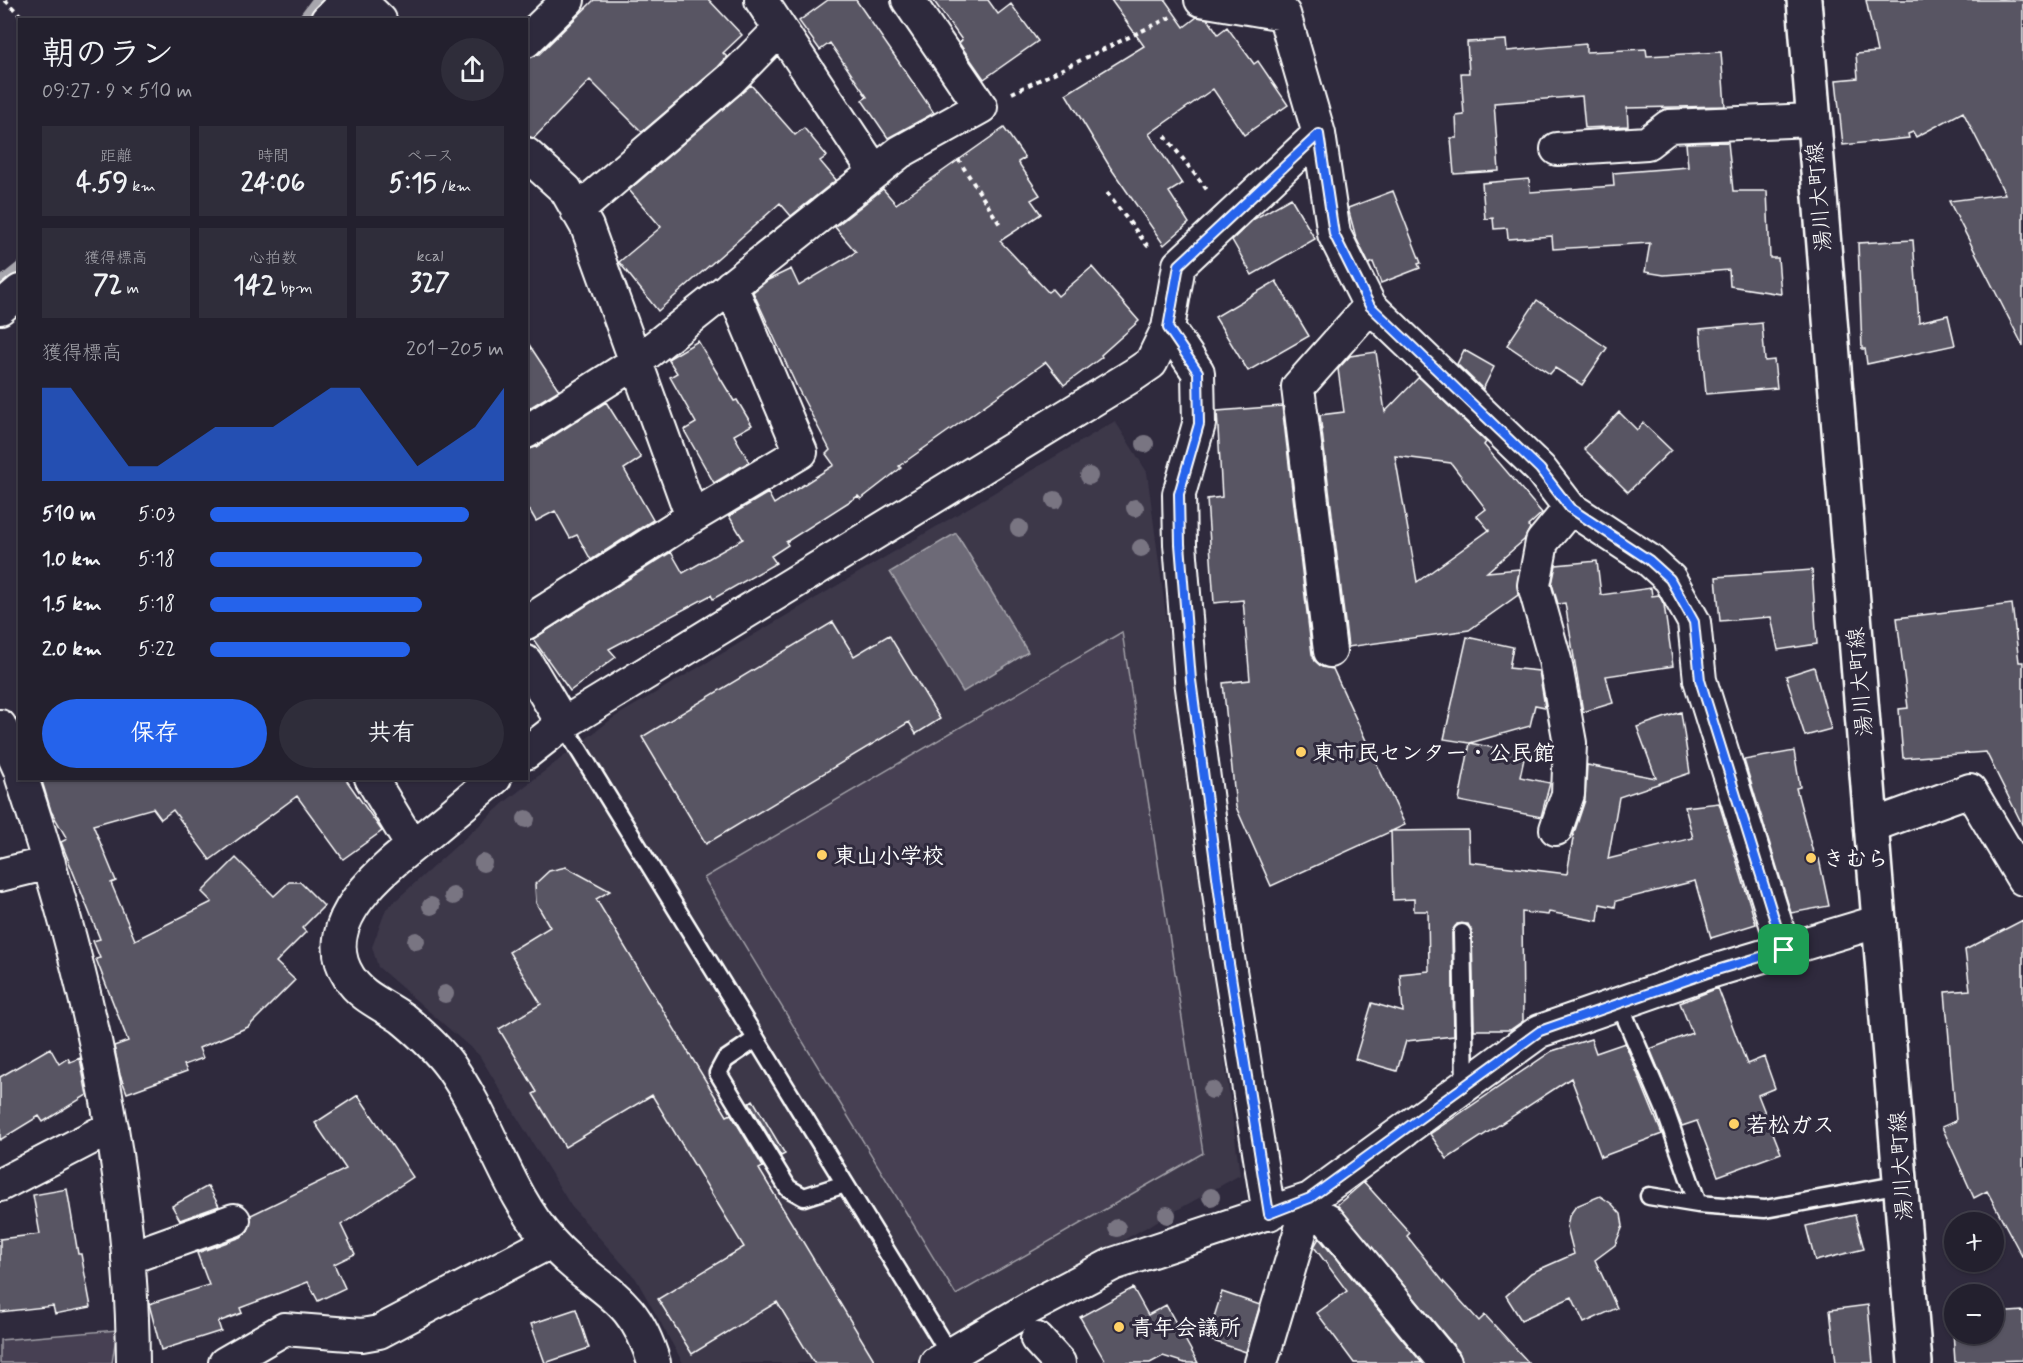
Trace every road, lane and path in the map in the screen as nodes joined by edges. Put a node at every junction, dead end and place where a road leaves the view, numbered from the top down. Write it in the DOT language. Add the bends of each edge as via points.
graph roads {
  1 [pos="5,0"];
  2 [pos="347,0"];
  3 [pos="359,0"];
  4 [pos="568,0"];
  5 [pos="762,0"];
  6 [pos="908,0"];
  7 [pos="1804,0"];
  8 [pos="1202,1"];
  9 [pos="23,18"];
  10 [pos="329,18"];
  11 [pos="378,18"];
  12 [pos="780,29"];
  13 [pos="528,39"];
  14 [pos="981,107"];
  15 [pos="1812,120"];
  16 [pos="939,130"];
  17 [pos="1319,134"];
  18 [pos="1165,136"];
  19 [pos="1557,149"];
  20 [pos="528,156"];
  21 [pos="875,172"];
  22 [pos="1107,193"];
  23 [pos="578,211"];
  24 [pos="1229,218"];
  25 [pos="1001,226"];
  26 [pos="1176,283"];
  27 [pos="731,286"];
  28 [pos="18,293"];
  29 [pos="1370,306"];
  30 [pos="0,308"];
  31 [pos="1168,328"];
  32 [pos="636,363"];
  33 [pos="528,431"];
  34 [pos="1570,508"];
  35 [pos="692,517"];
  36 [pos="528,622"];
  37 [pos="1330,651"];
  38 [pos="528,666"];
  39 [pos="563,724"];
  40 [pos="0,726"];
  41 [pos="528,751"];
  42 [pos="18,766"];
  43 [pos="23,780"];
  44 [pos="373,780"];
  45 [pos="493,780"];
  46 [pos="1871,826"];
  47 [pos="1556,829"];
  48 [pos="412,846"];
  49 [pos="49,863"];
  50 [pos="0,875"];
  51 [pos="2023,879"];
  52 [pos="1880,921"];
  53 [pos="1462,933"];
  54 [pos="1784,950"];
  55 [pos="1619,1003"];
  56 [pos="756,1039"];
  57 [pos="1465,1084"];
  58 [pos="112,1127"];
  59 [pos="845,1184"];
  60 [pos="1901,1184"];
  61 [pos="0,1185"];
  62 [pos="1649,1196"];
  63 [pos="1698,1204"];
  64 [pos="1309,1205"];
  65 [pos="1269,1214"];
  66 [pos="234,1220"];
  67 [pos="550,1242"];
  68 [pos="128,1258"];
  69 [pos="1037,1339"];
  70 [pos="943,1359"];
  71 [pos="133,1363"];
  72 [pos="225,1363"];
  73 [pos="654,1363"];
  74 [pos="1059,1363"];
  75 [pos="1261,1363"];
  76 [pos="1445,1363"];
  77 [pos="1915,1363"];
  1 -- 9 [label="path"];
  2 -- 10 [label="street"];
  3 -- 11 [label="street"];
  4 -- 13 [label="street"];
  5 -- 12 [label="street"];
  6 -- 14 [label="street"];
  7 -- 15 [label="main road, 湯川大町線"];
  8 -- 14 [label="path"];
  8 -- 17 [label="street" via="1284,14"];
  12 -- 21 [label="street"];
  12 -- 23 [label="street" via="730,80"];
  14 -- 16 [label="street"];
  15 -- 19 [label="street" via="1669,126 1647,143"];
  15 -- 46 [label="main road, 湯川大町線"];
  16 -- 21 [label="street" via="900,152"];
  16 -- 25 [label="path"];
  17 -- 24 [label="street"];
  17 -- 29 [label="street" via="1334,234"];
  18 -- 24 [label="path"];
  20 -- 23 [label="street" via="566,190"];
  21 -- 27 [label="street"];
  22 -- 26 [label="path"];
  23 -- 32 [label="street"];
  24 -- 26 [label="street" via="1179,265"];
  26 -- 31 [label="street"];
  27 -- 32 [label="street"];
  27 -- 35 [label="street" via="801,452"];
  28 -- 30 [label="street"];
  29 -- 34 [label="street" via="1540,469"];
  29 -- 37 [label="street" via="1298,387"];
  31 -- 39 [label="street" via="1151,363 1135,375"];
  31 -- 65 [label="street" via="1198,372 1199,424 1179,494 1191,680 1226,945"];
  32 -- 33 [label="street"];
  32 -- 35 [label="street"];
  34 -- 47 [label="street" via="1542,542 1534,585 1555,660 1570,743 1568,794"];
  34 -- 54 [label="street" via="1649,560 1670,579 1694,622 1700,680"];
  35 -- 36 [label="street"];
  38 -- 39 [label="street"];
  39 -- 41 [label="street"];
  39 -- 56 [label="lane"];
  40 -- 42 [label="street"];
  43 -- 49 [label="street"];
  44 -- 48 [label="street"];
  45 -- 48 [label="street"];
  46 -- 51 [label="street" via="1970,790"];
  46 -- 52 [label="main road, 湯川大町線"];
  48 -- 67 [label="street" via="384,868 345,918 340,947 344,966 364,993 400,1017 448,1064 484,1120 522,1199"];
  49 -- 50 [label="street"];
  49 -- 58 [label="street" via="88,1006"];
  52 -- 54 [label="street"];
  52 -- 60 [label="main road, 湯川大町線"];
  53 -- 57 [label="lane"];
  54 -- 55 [label="street"];
  55 -- 57 [label="street" via="1540,1031"];
  55 -- 63 [label="lane" via="1665,1110"];
  56 -- 59 [label="lane"];
  56 -- 59 [label="lane" via="725,1060 718,1073 788,1188 804,1197"];
  57 -- 64 [label="street"];
  58 -- 61 [label="street"];
  58 -- 68 [label="street"];
  59 -- 70 [label="lane"];
  60 -- 63 [label="lane" via="1765,1209"];
  60 -- 77 [label="main road, 湯川大町線"];
  62 -- 63 [label="lane"];
  64 -- 65 [label="street"];
  64 -- 75 [label="street"];
  64 -- 76 [label="street" via="1327,1219"];
  65 -- 70 [label="street" via="1113,1264"];
  66 -- 68 [label="street"];
  67 -- 72 [label="street" via="379,1332 362,1335 284,1329"];
  67 -- 73 [label="street" via="627,1307 645,1335"];
  68 -- 71 [label="street"];
  69 -- 74 [label="street"];
}
